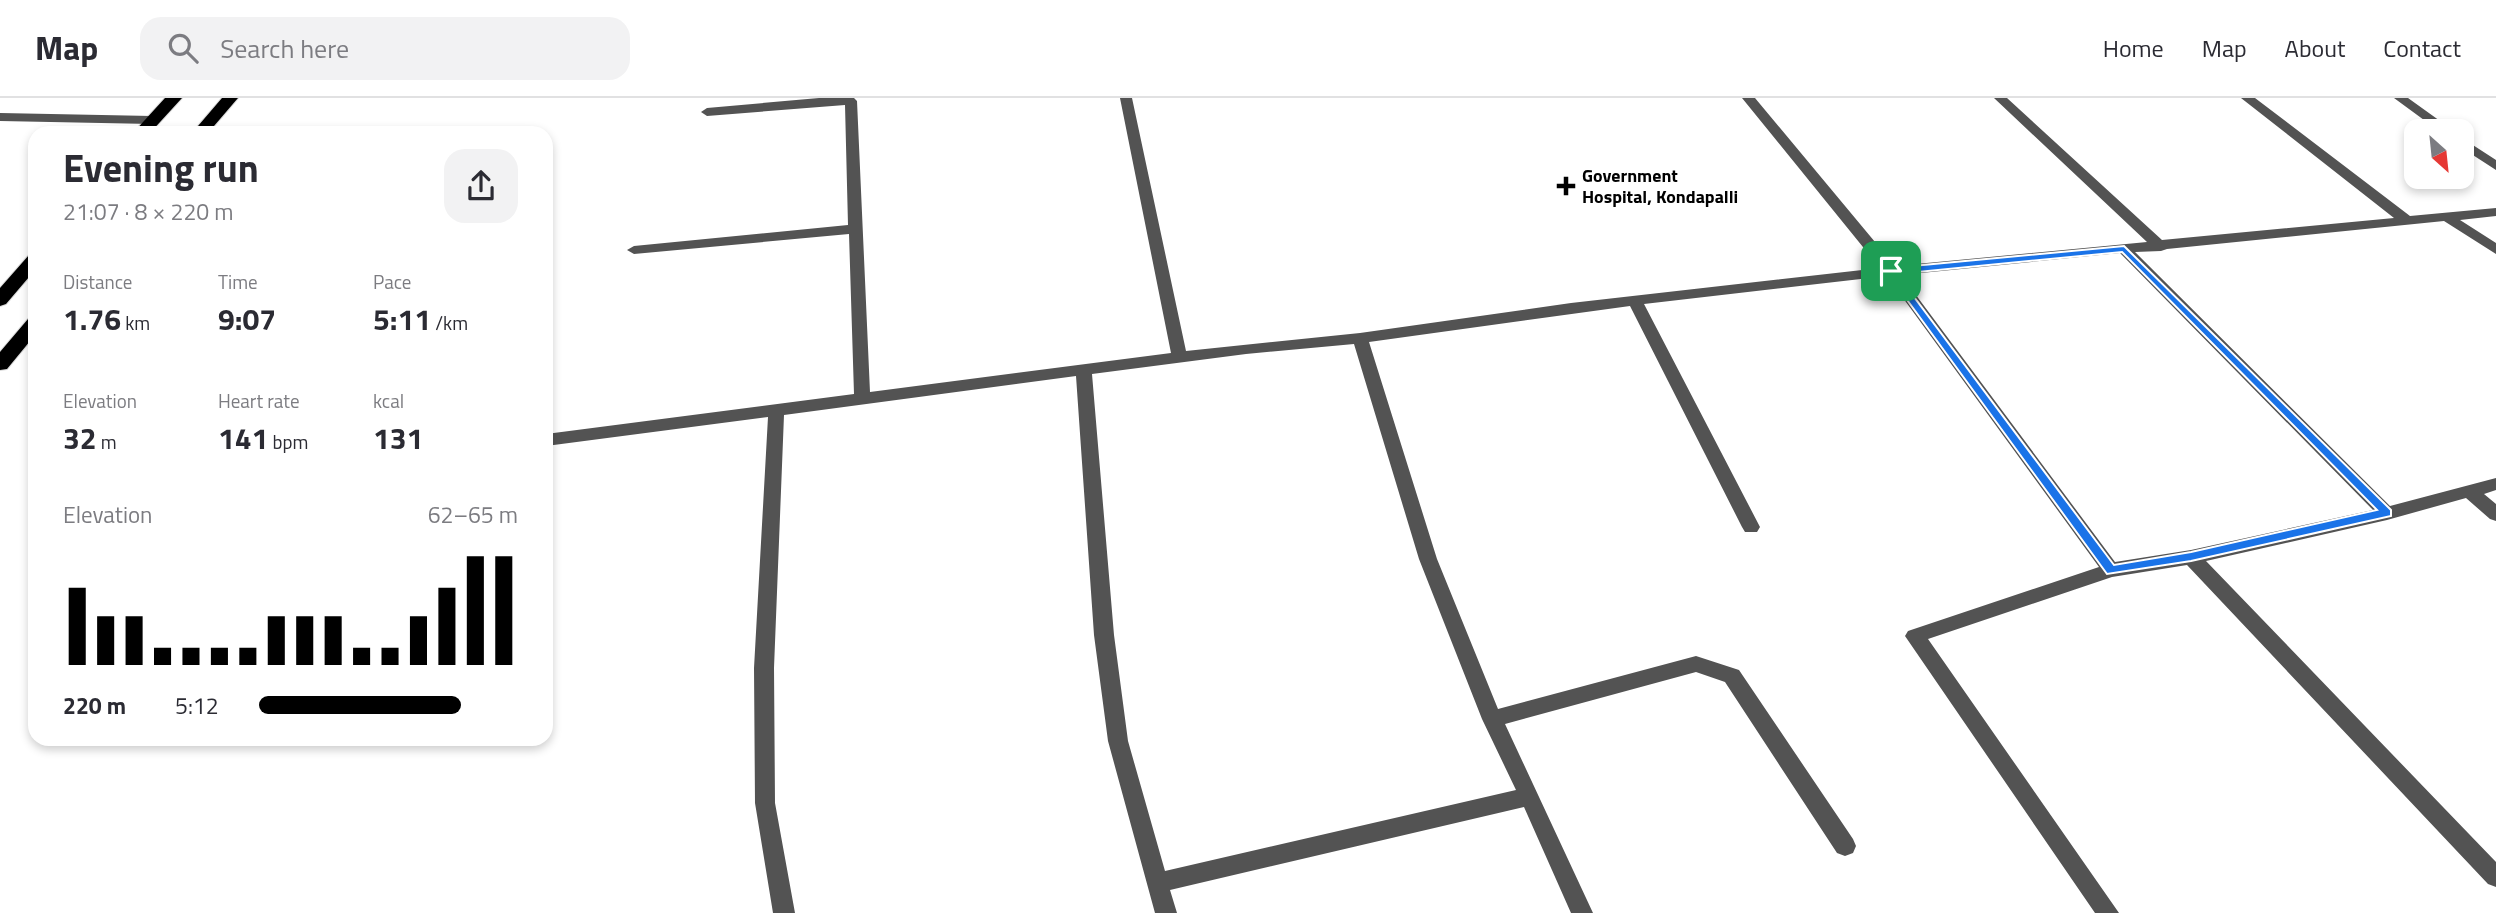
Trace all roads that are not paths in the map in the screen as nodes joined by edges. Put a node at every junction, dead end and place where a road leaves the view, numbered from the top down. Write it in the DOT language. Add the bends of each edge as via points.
graph roads {
  1 [pos="174,98"];
  2 [pos="230,98"];
  3 [pos="1126,98"];
  4 [pos="1748,98"];
  5 [pos="2000,98"];
  6 [pos="2247,98"];
  7 [pos="2400,98"];
  8 [pos="851,100"];
  9 [pos="707,112"];
  10 [pos="0,117"];
  11 [pos="2430,119"];
  12 [pos="152,120"];
  13 [pos="147,126"];
  14 [pos="206,126"];
  15 [pos="2474,150"];
  16 [pos="2496,166"];
  17 [pos="2496,212"];
  18 [pos="2448,218"];
  19 [pos="2407,221"];
  20 [pos="854,229"];
  21 [pos="2161,247"];
  22 [pos="2124,249"];
  23 [pos="634,250"];
  24 [pos="2496,250"];
  25 [pos="28,267"];
  26 [pos="1891,271"];
  27 [pos="0,300"];
  28 [pos="1635,301"];
  29 [pos="28,335"];
  30 [pos="1360,338"];
  31 [pos="1180,358"];
  32 [pos="0,363"];
  33 [pos="1084,371"];
  34 [pos="862,398"];
  35 [pos="776,412"];
  36 [pos="553,439"];
  37 [pos="2496,484"];
  38 [pos="2470,492"];
  39 [pos="2387,513"];
  40 [pos="2496,514"];
  41 [pos="1751,527"];
  42 [pos="2191,557"];
  43 [pos="2111,570"];
  44 [pos="1492,719"];
  45 [pos="1530,796"];
  46 [pos="1845,846"];
  47 [pos="2496,877"];
  48 [pos="1156,883"];
  49 [pos="784,913"];
  50 [pos="1166,913"];
  51 [pos="1582,913"];
  52 [pos="2108,913"];
  1 -- 12 [label="highway"];
  2 -- 14 [label="highway"];
  3 -- 31 [label="street"];
  4 -- 26 [label="street"];
  5 -- 21 [label="street"];
  6 -- 19 [label="street"];
  7 -- 11 [label="street"];
  8 -- 9 [label="street"];
  8 -- 20 [label="street"];
  10 -- 12 [label="street"];
  12 -- 13 [label="highway"];
  15 -- 16 [label="street"];
  17 -- 18 [label="street"];
  18 -- 19 [label="street"];
  18 -- 24 [label="street"];
  19 -- 21 [label="street"];
  20 -- 23 [label="street"];
  20 -- 34 [label="street"];
  21 -- 22 [label="street"];
  22 -- 26 [label="street"];
  22 -- 39 [label="street"];
  25 -- 27 [label="highway"];
  26 -- 28 [label="street"];
  26 -- 43 [label="street"];
  28 -- 30 [label="street"];
  28 -- 41 [label="street"];
  29 -- 32 [label="highway"];
  30 -- 31 [label="street"];
  30 -- 44 [label="street" via="1428,559"];
  31 -- 33 [label="street"];
  33 -- 34 [label="street"];
  33 -- 48 [label="street" via="1104,635 1118,741"];
  34 -- 35 [label="street"];
  35 -- 36 [label="street"];
  35 -- 49 [label="street" via="764,668 765,803"];
  37 -- 38 [label="street"];
  38 -- 39 [label="street"];
  38 -- 40 [label="street"];
  39 -- 42 [label="street"];
  42 -- 43 [label="street"];
  42 -- 47 [label="street"];
  43 -- 52 [label="street" via="1916,636"];
  44 -- 45 [label="street"];
  44 -- 46 [label="street" via="1696,664 1732,676"];
  45 -- 48 [label="street"];
  45 -- 51 [label="street"];
  48 -- 50 [label="street"];
}
